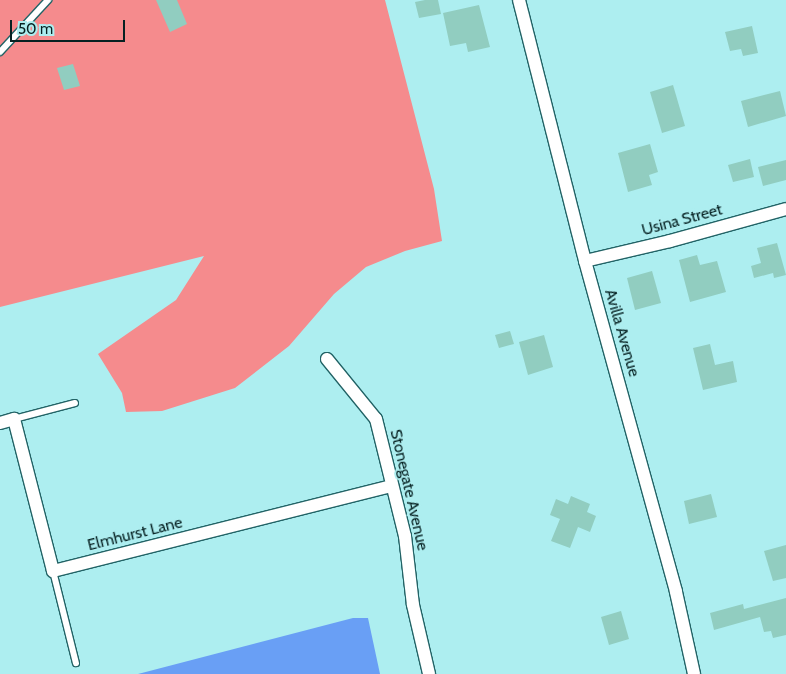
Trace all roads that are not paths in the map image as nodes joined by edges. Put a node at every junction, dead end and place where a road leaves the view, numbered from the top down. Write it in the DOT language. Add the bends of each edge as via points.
graph roads {
  1 [pos="48,0"];
  2 [pos="519,0"];
  3 [pos="0,52"];
  4 [pos="786,209"];
  5 [pos="585,261"];
  6 [pos="327,359"];
  7 [pos="74,403"];
  8 [pos="14,419"];
  9 [pos="0,423"];
  10 [pos="392,486"];
  11 [pos="53,571"];
  12 [pos="76,662"];
  13 [pos="429,674"];
  14 [pos="694,674"];
  1 -- 3 [label="lane"];
  2 -- 5 [label="street, Avilla Avenue"];
  4 -- 5 [label="street, Usina Street"];
  5 -- 14 [label="street, Avilla Avenue" via="676,592"];
  6 -- 10 [label="street, Stonegate Avenue" via="376,419"];
  7 -- 8 [label="lane"];
  8 -- 9 [label="street"];
  8 -- 11 [label="street"];
  10 -- 11 [label="street, Elmhurst Lane"];
  10 -- 13 [label="street, Stonegate Avenue" via="405,536 413,605"];
  11 -- 12 [label="lane"];
}
